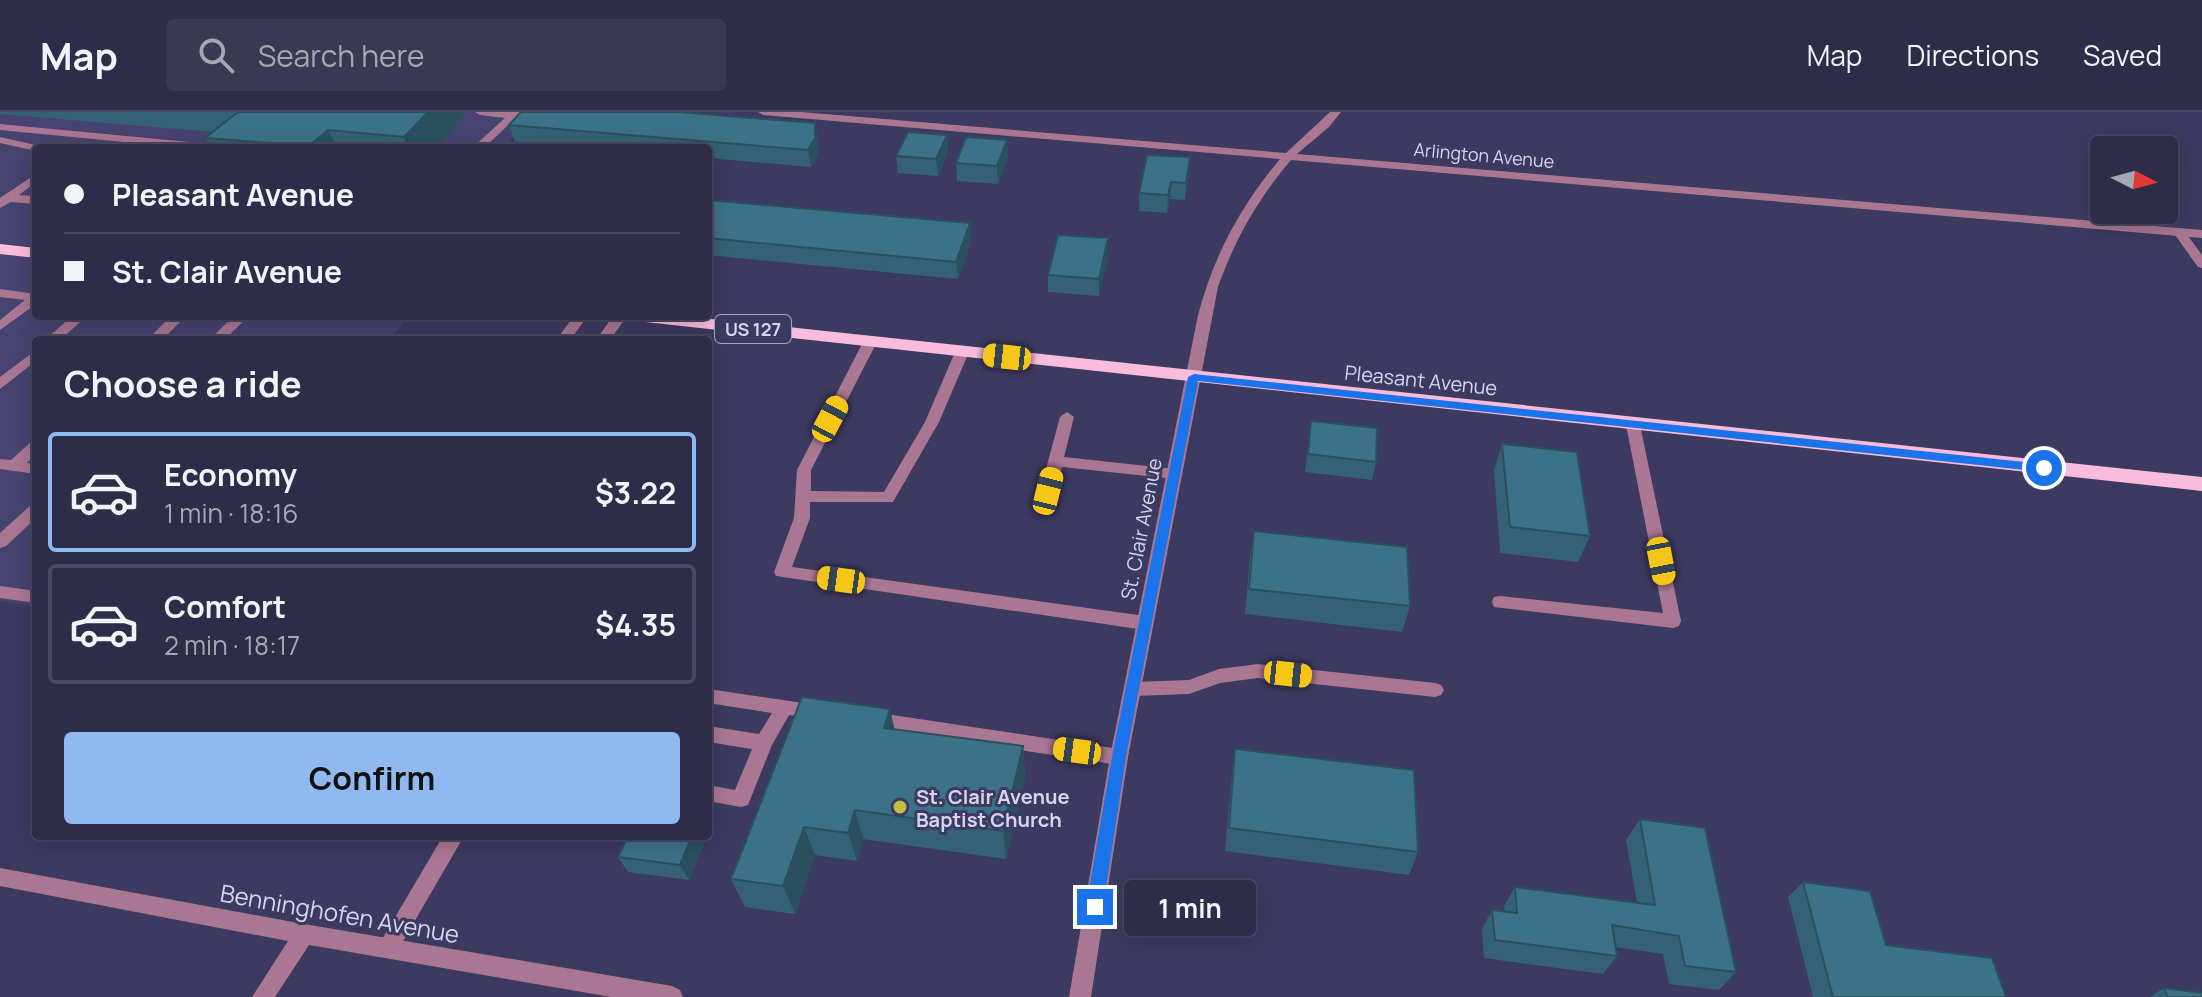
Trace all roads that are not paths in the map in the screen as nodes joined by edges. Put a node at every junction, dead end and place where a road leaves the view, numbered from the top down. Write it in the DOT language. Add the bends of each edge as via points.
graph roads {
  1 [pos="480,112"];
  2 [pos="763,112"];
  3 [pos="1336,112"];
  4 [pos="514,114"];
  5 [pos="0,127"];
  6 [pos="96,136"];
  7 [pos="2,142"];
  8 [pos="84,144"];
  9 [pos="179,144"];
  10 [pos="482,144"];
  11 [pos="32,147"];
  12 [pos="1288,156"];
  13 [pos="32,180"];
  14 [pos="32,200"];
  15 [pos="2,202"];
  16 [pos="2179,232"];
  17 [pos="2202,234"];
  18 [pos="0,249"];
  19 [pos="32,253"];
  20 [pos="2202,264"];
  21 [pos="0,293"];
  22 [pos="32,297"];
  23 [pos="32,301"];
  24 [pos="75,320"];
  25 [pos="175,320"];
  26 [pos="238,320"];
  27 [pos="672,320"];
  28 [pos="0,326"];
  29 [pos="57,336"];
  30 [pos="158,336"];
  31 [pos="220,336"];
  32 [pos="870,342"];
  33 [pos="962,352"];
  34 [pos="32,357"];
  35 [pos="1194,377"];
  36 [pos="0,384"];
  37 [pos="1067,417"];
  38 [pos="1633,425"];
  39 [pos="32,449"];
  40 [pos="1056,461"];
  41 [pos="7,465"];
  42 [pos="32,468"];
  43 [pos="1175,474"];
  44 [pos="2202,484"];
  45 [pos="1048,491"];
  46 [pos="803,496"];
  47 [pos="32,513"];
  48 [pos="0,542"];
  49 [pos="0,592"];
  50 [pos="32,596"];
  51 [pos="1500,602"];
  52 [pos="1145,623"];
  53 [pos="1133,689"];
  54 [pos="1435,690"];
  55 [pos="712,697"];
  56 [pos="784,707"];
  57 [pos="830,714"];
  58 [pos="861,719"];
  59 [pos="712,735"];
  60 [pos="764,743"];
  61 [pos="1119,757"];
  62 [pos="712,794"];
  63 [pos="452,840"];
  64 [pos="1,878"];
  65 [pos="304,934"];
  66 [pos="388,948"];
  67 [pos="263,997"];
  68 [pos="672,997"];
  69 [pos="1080,997"];
  1 -- 4 [label="street"];
  2 -- 12 [label="street, Arlington Avenue"];
  3 -- 12 [label="street, St. Clair Avenue"];
  4 -- 10 [label="street"];
  5 -- 6 [label="street"];
  6 -- 8 [label="street"];
  6 -- 9 [label="street"];
  7 -- 11 [label="street"];
  12 -- 16 [label="street, Arlington Avenue"];
  12 -- 35 [label="street, St. Clair Avenue" via="1248,205 1228,240 1205,304"];
  13 -- 15 [label="street"];
  14 -- 15 [label="street"];
  16 -- 17 [label="street, Arlington Avenue"];
  16 -- 20 [label="street"];
  18 -- 19 [label="main road"];
  21 -- 22 [label="street"];
  23 -- 28 [label="street"];
  24 -- 29 [label="street"];
  25 -- 30 [label="street"];
  26 -- 31 [label="street"];
  27 -- 32 [label="main road, Pleasant Avenue / US 127"];
  32 -- 33 [label="main road, Pleasant Avenue / US 127"];
  32 -- 46 [label="street" via="804,470"];
  33 -- 35 [label="main road, Pleasant Avenue / US 127"];
  33 -- 46 [label="street" via="932,422 888,498"];
  34 -- 36 [label="street"];
  35 -- 38 [label="main road, Pleasant Avenue / US 127"];
  35 -- 43 [label="street, St. Clair Avenue"];
  37 -- 40 [label="street"];
  38 -- 44 [label="main road, Pleasant Avenue / US 127"];
  38 -- 51 [label="street" via="1673,621"];
  39 -- 41 [label="street"];
  40 -- 43 [label="street"];
  40 -- 45 [label="street"];
  41 -- 42 [label="street"];
  43 -- 52 [label="street, St. Clair Avenue"];
  46 -- 52 [label="street" via="802,518 782,572"];
  47 -- 48 [label="street"];
  49 -- 50 [label="street"];
  52 -- 53 [label="street, St. Clair Avenue"];
  53 -- 54 [label="street" via="1189,687 1258,671"];
  53 -- 61 [label="street, St. Clair Avenue"];
  55 -- 56 [label="street"];
  56 -- 57 [label="street"];
  56 -- 60 [label="street"];
  58 -- 61 [label="street"];
  59 -- 60 [label="street"];
  60 -- 62 [label="street" via="741,799"];
  61 -- 69 [label="street, St. Clair Avenue"];
  63 -- 66 [label="street"];
  64 -- 65 [label="street, Benninghofen Avenue"];
  65 -- 66 [label="street, Benninghofen Avenue"];
  65 -- 67 [label="street"];
  66 -- 68 [label="street, Benninghofen Avenue"];
}
